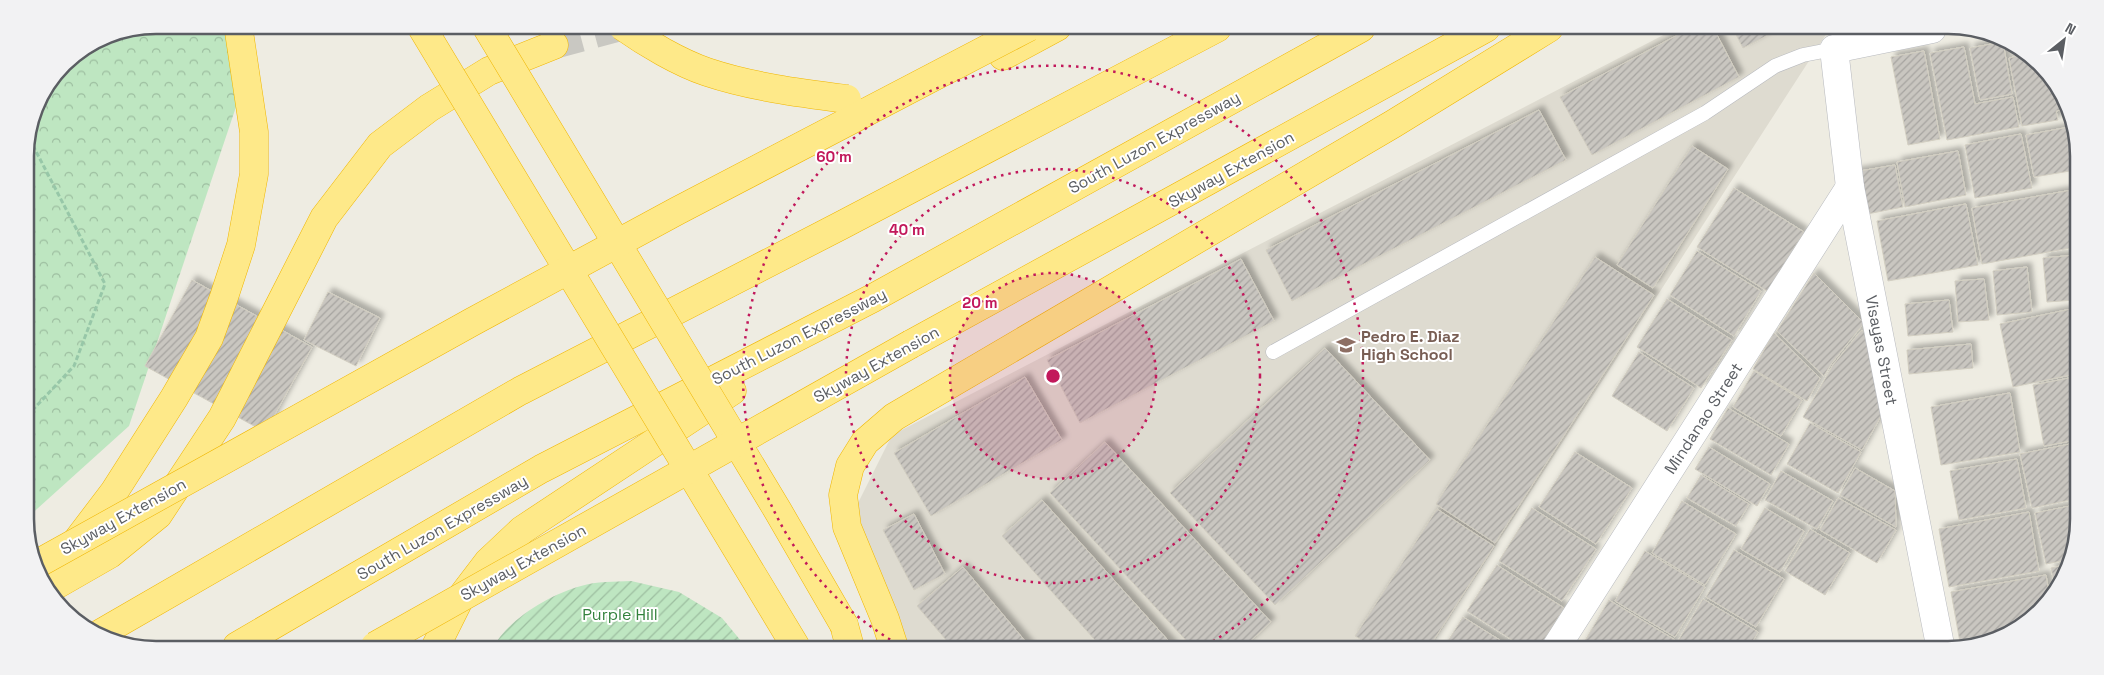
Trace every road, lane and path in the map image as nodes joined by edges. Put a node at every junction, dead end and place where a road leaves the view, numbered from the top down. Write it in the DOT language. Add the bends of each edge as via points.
graph roads {
  1 [pos="239,34"];
  2 [pos="425,34"];
  3 [pos="491,34"];
  4 [pos="634,34"];
  5 [pos="1015,34"];
  6 [pos="1044,34"];
  7 [pos="1206,34"];
  8 [pos="1350,34"];
  9 [pos="1475,34"];
  10 [pos="1539,34"];
  11 [pos="1908,34"];
  12 [pos="554,46"];
  13 [pos="1834,49"];
  14 [pos="34,148"];
  15 [pos="1850,187"];
  16 [pos="874,298"];
  17 [pos="1273,352"];
  18 [pos="34,409"];
  19 [pos="41,562"];
  20 [pos="49,578"];
  21 [pos="54,586"];
  22 [pos="106,630"];
  23 [pos="246,641"];
  24 [pos="384,641"];
  25 [pos="438,641"];
  26 [pos="792,641"];
  27 [pos="848,641"];
  28 [pos="892,641"];
  29 [pos="1560,641"];
  30 [pos="1939,641"];
  1 -- 20 [label="highway" via="254,132 254,174 241,245 224,297 209,338 174,398 114,492"];
  2 -- 26 [label="highway, bridge"];
  3 -- 27 [label="highway, bridge" via="778,511 844,625"];
  4 -- 6 [label="highway, bridge" via="706,72 774,90 847,99 933,87"];
  5 -- 19 [label="highway, Skyway Extension, bridge" via="515,298"];
  7 -- 22 [label="highway" via="520,391"];
  8 -- 16 [label="highway, South Luzon Expressway"];
  9 -- 24 [label="highway, Skyway Extension, bridge"];
  10 -- 28 [label="highway" via="894,417 865,442 850,466 843,495 847,527"];
  11 -- 13 [label="street"];
  12 -- 21 [label="highway" via="489,71 429,108 380,145 324,218 222,418 158,515 110,554"];
  13 -- 15 [label="street, Visayas Street"];
  13 -- 17 [label="lane" via="1803,55 1775,66 1705,113"];
  14 -- 18 [label="path" via="105,284 74,366"];
  15 -- 29 [label="street, Mindanao Street"];
  15 -- 30 [label="street, Visayas Street"];
  16 -- 23 [label="highway, South Luzon Expressway" via="541,469"];
  16 -- 25 [label="highway" via="522,530 488,562 459,600"];
}
